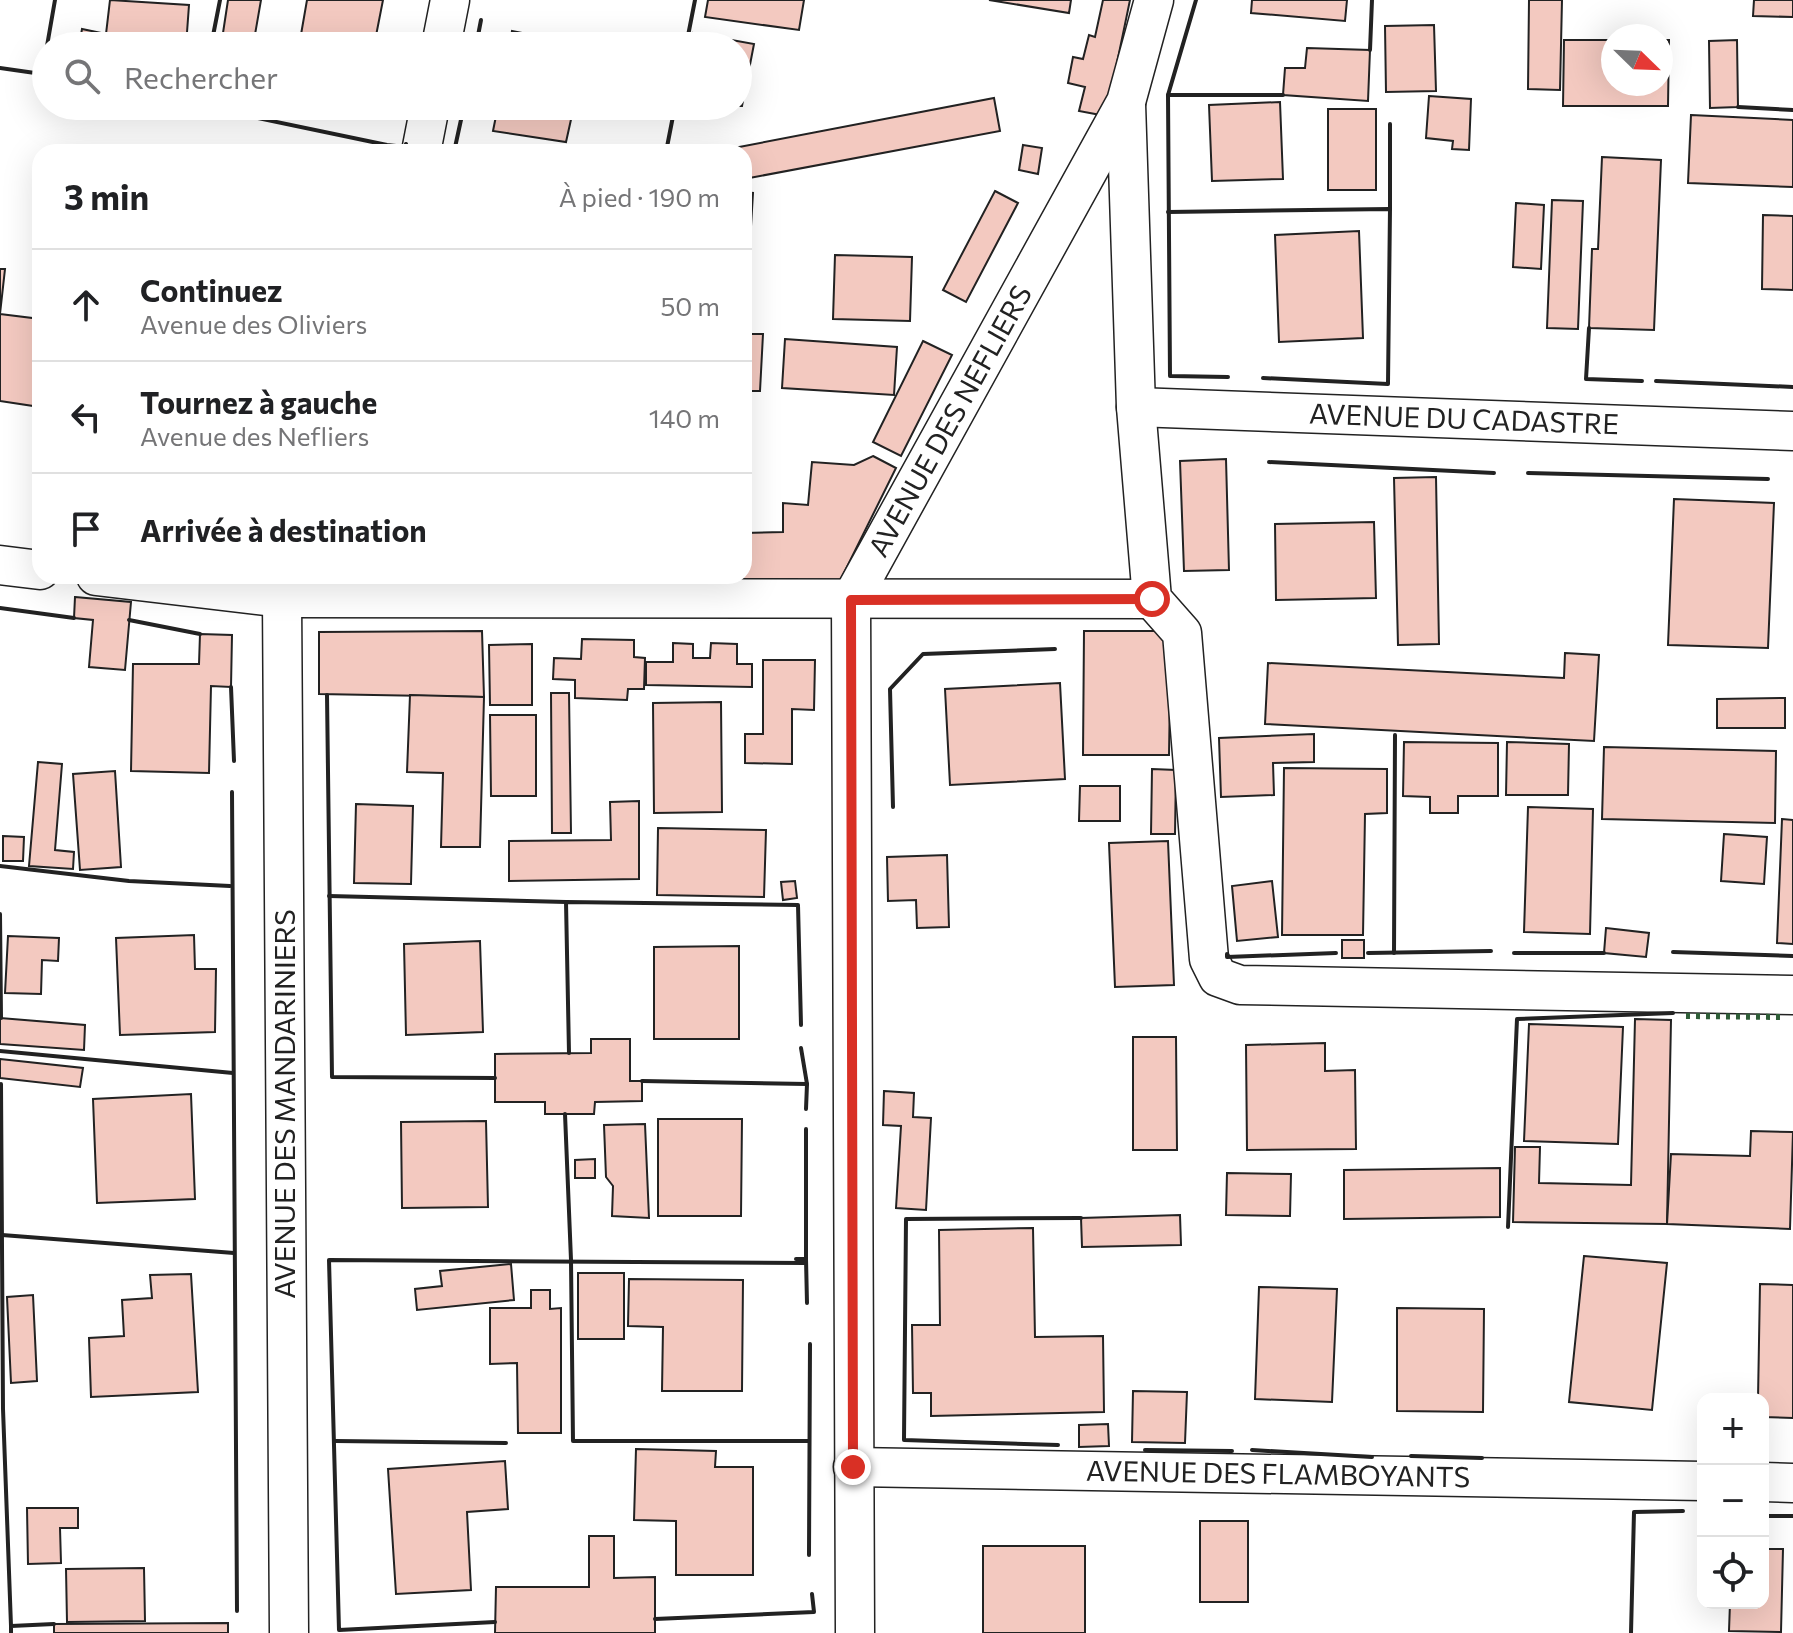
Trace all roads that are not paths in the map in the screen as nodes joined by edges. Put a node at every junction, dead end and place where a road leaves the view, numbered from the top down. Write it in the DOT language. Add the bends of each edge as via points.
graph roads {
  1 [pos="450,0"];
  2 [pos="1154,0"];
  3 [pos="444,32"];
  4 [pos="1126,102"];
  5 [pos="427,120"];
  6 [pos="423,144"];
  7 [pos="1136,407"];
  8 [pos="1793,431"];
  9 [pos="0,565"];
  10 [pos="32,569"];
  11 [pos="233,584"];
  12 [pos="285,587"];
  13 [pos="1152,599"];
  14 [pos="851,600"];
  15 [pos="1793,995"];
  16 [pos="853,1467"];
  17 [pos="1697,1481"];
  18 [pos="1769,1482"];
  19 [pos="1793,1483"];
  20 [pos="289,1633"];
  21 [pos="855,1633"];
  1 -- 3 [label="street"];
  2 -- 4 [label="street, AVENUE DES NEFLIERS"];
  4 -- 7 [label="street"];
  4 -- 14 [label="street, AVENUE DES NEFLIERS"];
  5 -- 6 [label="street"];
  7 -- 8 [label="street, AVENUE DU CADASTRE"];
  7 -- 13 [label="street"];
  9 -- 10 [label="street"];
  11 -- 12 [label="street"];
  12 -- 14 [label="street"];
  12 -- 20 [label="street, AVENUE DES MANDARINIERS"];
  13 -- 14 [label="street"];
  13 -- 15 [label="street" via="1182,633 1209,959 1225,981"];
  14 -- 16 [label="street, AVENUE DES NEFLIERS"];
  16 -- 17 [label="street, AVENUE DES FLAMBOYANTS"];
  16 -- 21 [label="street, AVENUE DES NEFLIERS"];
  18 -- 19 [label="street"];
}
